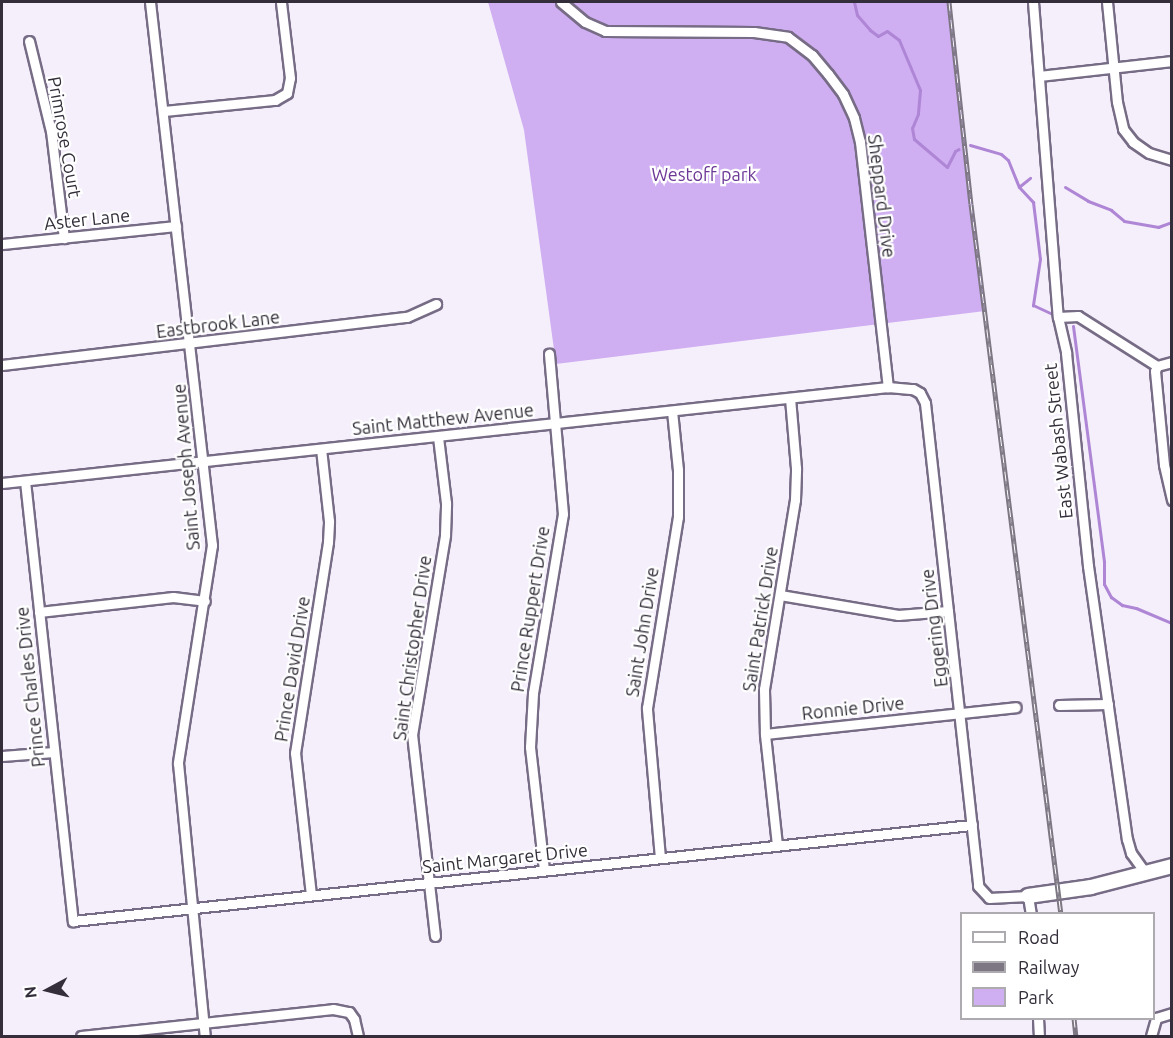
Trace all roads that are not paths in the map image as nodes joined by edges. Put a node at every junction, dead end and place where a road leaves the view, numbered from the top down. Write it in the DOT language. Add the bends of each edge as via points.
graph roads {
  1 [pos="150,2"];
  2 [pos="281,2"];
  3 [pos="561,2"];
  4 [pos="1033,2"];
  5 [pos="1107,2"];
  6 [pos="29,41"];
  7 [pos="1172,61"];
  8 [pos="1113,67"];
  9 [pos="1039,76"];
  10 [pos="164,111"];
  11 [pos="1172,160"];
  12 [pos="176,226"];
  13 [pos="64,238"];
  14 [pos="2,244"];
  15 [pos="436,304"];
  16 [pos="1058,317"];
  17 [pos="191,344"];
  18 [pos="549,354"];
  19 [pos="1172,362"];
  20 [pos="2,365"];
  21 [pos="1157,366"];
  22 [pos="888,387"];
  23 [pos="790,398"];
  24 [pos="672,411"];
  25 [pos="555,423"];
  26 [pos="438,437"];
  27 [pos="321,449"];
  28 [pos="204,461"];
  29 [pos="25,481"];
  30 [pos="2,483"];
  31 [pos="1172,500"];
  32 [pos="780,595"];
  33 [pos="205,601"];
  34 [pos="948,611"];
  35 [pos="39,612"];
  36 [pos="1108,704"];
  37 [pos="1059,705"];
  38 [pos="1016,707"];
  39 [pos="960,713"];
  40 [pos="765,734"];
  41 [pos="54,752"];
  42 [pos="2,756"];
  43 [pos="972,825"];
  44 [pos="777,845"];
  45 [pos="660,858"];
  46 [pos="1172,866"];
  47 [pos="544,870"];
  48 [pos="1144,871"];
  49 [pos="427,883"];
  50 [pos="68,890"];
  51 [pos="311,895"];
  52 [pos="1028,896"];
  53 [pos="193,908"];
  54 [pos="1031,912"];
  55 [pos="435,936"];
  56 [pos="1172,1013"];
  57 [pos="1038,1020"];
  58 [pos="204,1023"];
  59 [pos="81,1036"];
  60 [pos="206,1036"];
  61 [pos="358,1036"];
  62 [pos="1039,1036"];
  63 [pos="1151,1036"];
  1 -- 10 [label="street, Saint Joseph Avenue"];
  2 -- 10 [label="street" via="290,78 287,93 275,100"];
  3 -- 22 [label="street, Sheppard Drive" via="585,22 605,30 754,32 788,38 812,55 850,110 860,142"];
  4 -- 9 [label="street, East Wabash Street"];
  5 -- 8 [label="street"];
  6 -- 13 [label="street, Primrose Court" via="51,131"];
  7 -- 8 [label="street"];
  8 -- 9 [label="street"];
  8 -- 11 [label="street" via="1123,129 1149,153"];
  9 -- 16 [label="street, East Wabash Street"];
  10 -- 12 [label="street, Saint Joseph Avenue"];
  12 -- 13 [label="street, Aster Lane"];
  12 -- 17 [label="street, Saint Joseph Avenue"];
  13 -- 14 [label="street, Aster Lane"];
  15 -- 17 [label="street, Eastbrook Lane" via="407,317"];
  16 -- 21 [label="street" via="1078,316"];
  16 -- 36 [label="street, East Wabash Street" via="1066,353 1087,554"];
  17 -- 20 [label="street, Eastbrook Lane"];
  17 -- 28 [label="street, Saint Joseph Avenue"];
  18 -- 25 [label="street, Prince Ruppert Drive"];
  19 -- 21 [label="street"];
  21 -- 31 [label="street" via="1164,465"];
  22 -- 23 [label="street, Saint Matthew Avenue"];
  22 -- 34 [label="street, Eggering Drive" via="913,389 925,403"];
  23 -- 24 [label="street, Saint Matthew Avenue"];
  23 -- 32 [label="street, Saint Patrick Drive" via="795,500"];
  24 -- 25 [label="street, Saint Matthew Avenue"];
  24 -- 45 [label="street, Saint John Drive" via="678,517 647,708"];
  25 -- 26 [label="street, Saint Matthew Avenue"];
  25 -- 47 [label="street, Prince Ruppert Drive" via="563,513 530,718"];
  26 -- 27 [label="street, Saint Matthew Avenue"];
  26 -- 49 [label="street, Saint Christopher Drive" via="446,535 412,735"];
  27 -- 28 [label="street, Saint Matthew Avenue"];
  27 -- 51 [label="street, Prince David Drive" via="328,542 295,753"];
  28 -- 29 [label="street, Saint Matthew Avenue"];
  28 -- 33 [label="street, Saint Joseph Avenue" via="212,546"];
  29 -- 30 [label="street, Saint Matthew Avenue"];
  29 -- 35 [label="street, Prince Charles Drive"];
  32 -- 34 [label="street" via="898,615"];
  32 -- 40 [label="street, Saint Patrick Drive" via="764,689"];
  33 -- 35 [label="street" via="173,597"];
  33 -- 53 [label="street, Saint Joseph Avenue" via="178,763"];
  34 -- 39 [label="street, Eggering Drive"];
  35 -- 41 [label="street, Prince Charles Drive"];
  36 -- 37 [label="street"];
  36 -- 48 [label="street, East Wabash Street" via="1127,839 1131,853"];
  38 -- 39 [label="street, Ronnie Drive"];
  39 -- 40 [label="street, Ronnie Drive"];
  39 -- 43 [label="street, Eggering Drive"];
  40 -- 44 [label="street, Saint Patrick Drive"];
  41 -- 42 [label="street"];
  41 -- 50 [label="street, Prince Charles Drive"];
  43 -- 44 [label="street, Saint Margaret Drive"];
  43 -- 52 [label="street, Eggering Drive" via="982,893 996,899"];
  44 -- 45 [label="street, Saint Margaret Drive"];
  45 -- 47 [label="street, Saint Margaret Drive"];
  46 -- 48 [label="street"];
  47 -- 49 [label="street, Saint Margaret Drive"];
  48 -- 52 [label="street" via="1091,887"];
  49 -- 51 [label="street, Saint Margaret Drive"];
  49 -- 55 [label="street, Saint Christopher Drive"];
  50 -- 53 [label="street, Saint Margaret Drive" via="73,921"];
  51 -- 53 [label="street, Saint Margaret Drive"];
  52 -- 54 [label="street"];
  53 -- 58 [label="street, Saint Joseph Avenue"];
  56 -- 63 [label="street" via="1156,1018"];
  57 -- 62 [label="street"];
  58 -- 59 [label="street"];
  58 -- 60 [label="street, Saint Joseph Avenue"];
  58 -- 61 [label="street" via="333,1009 349,1012"];
}
